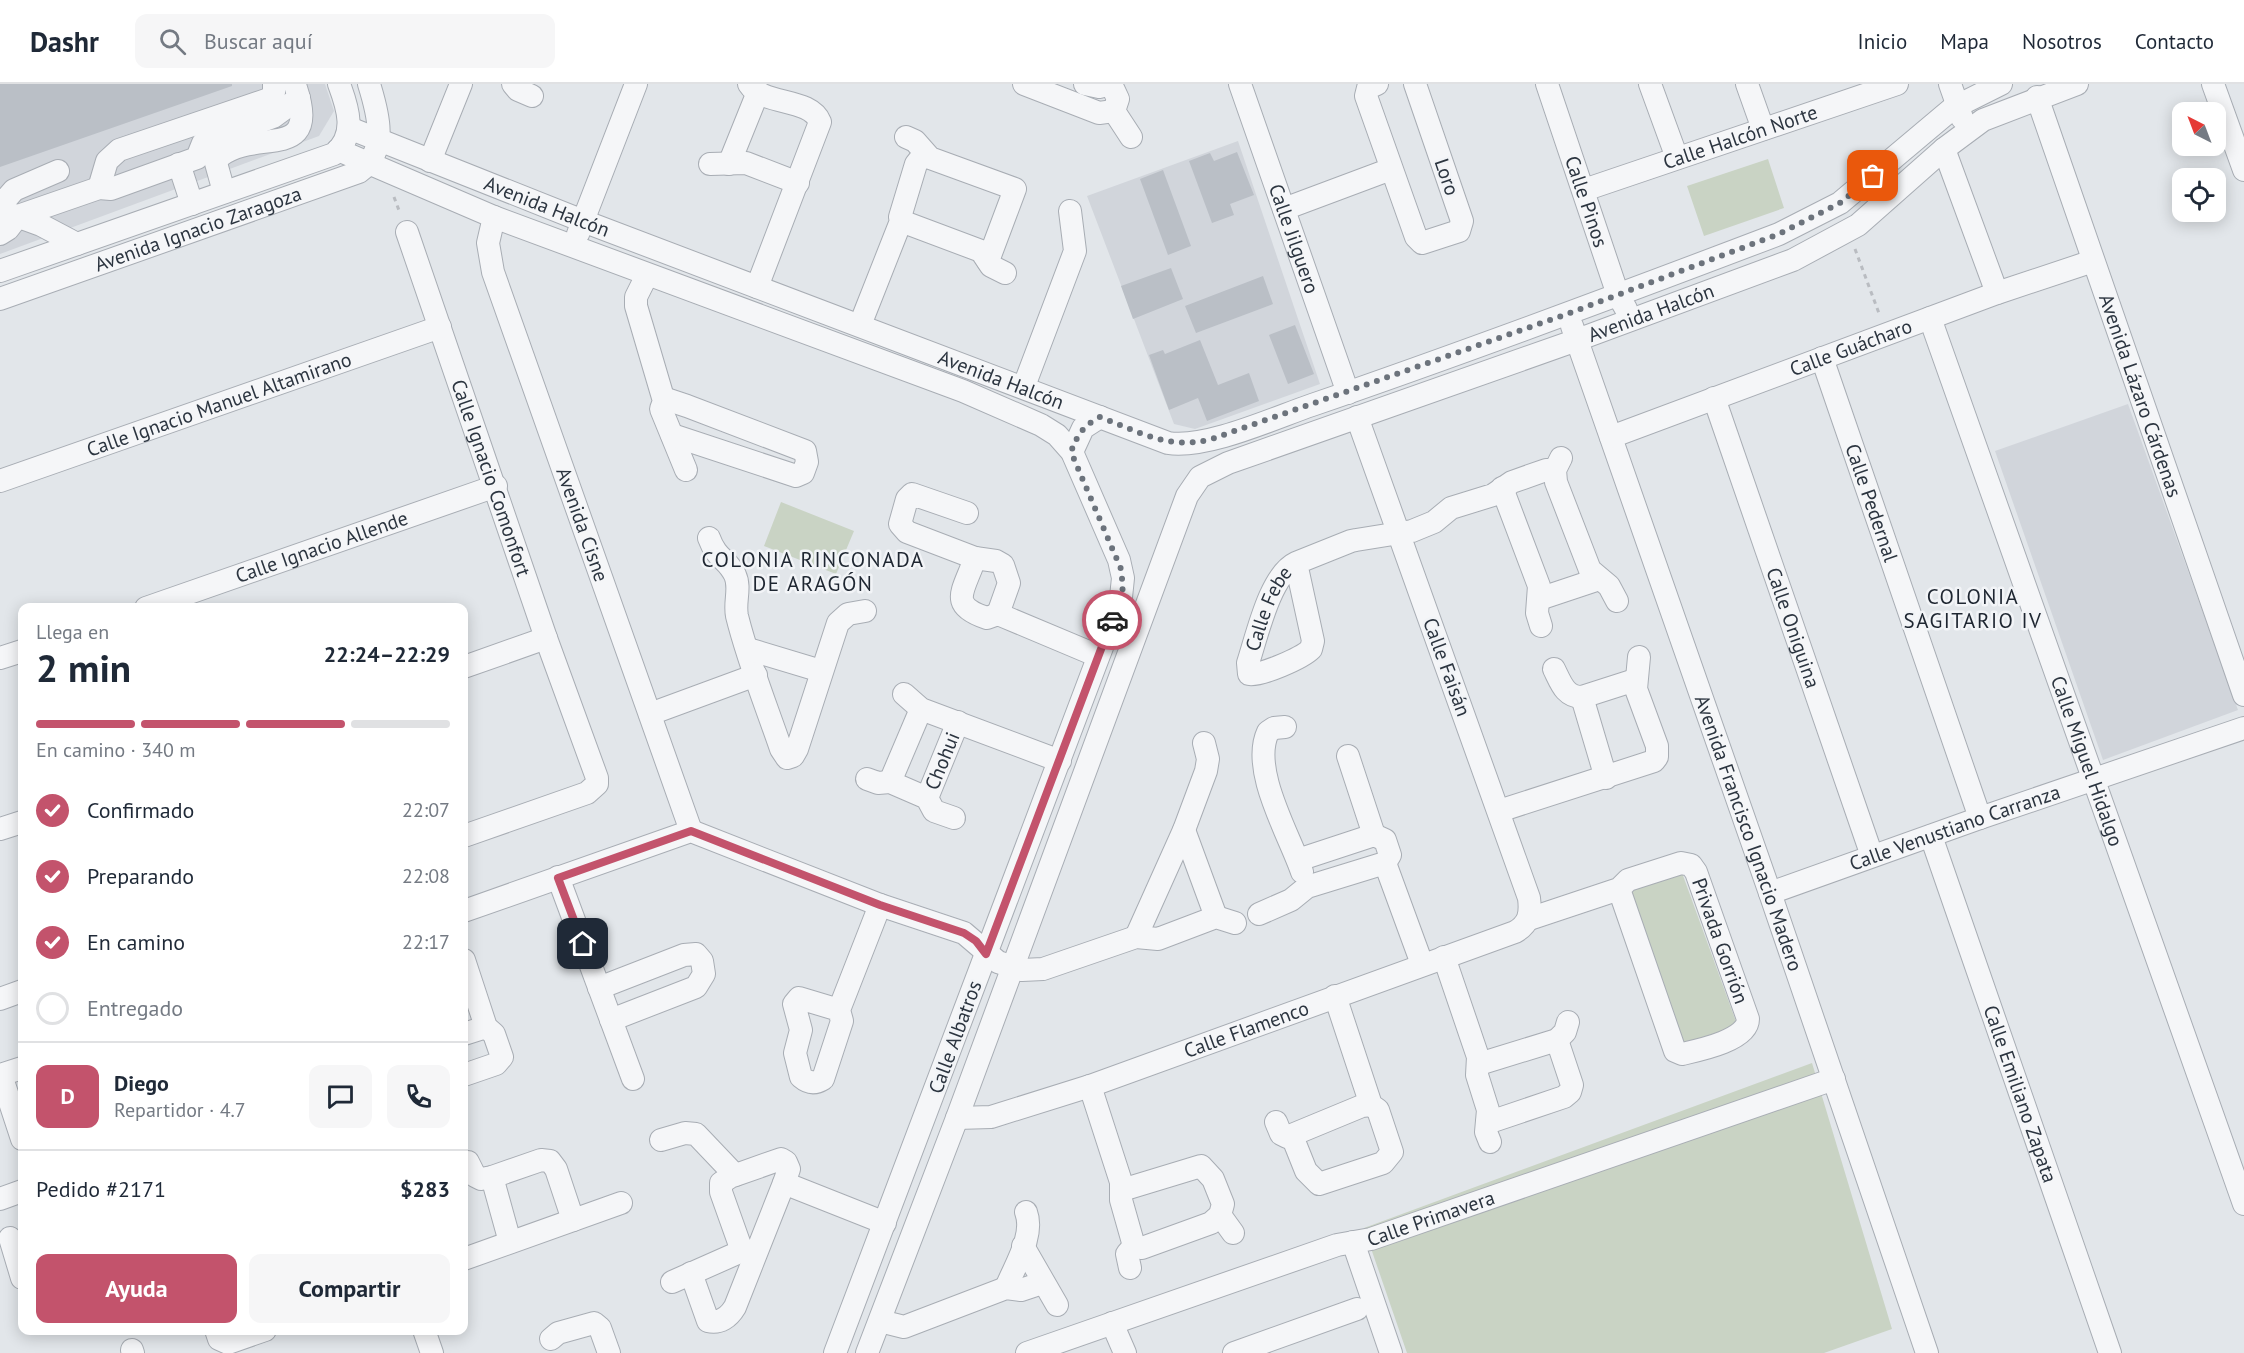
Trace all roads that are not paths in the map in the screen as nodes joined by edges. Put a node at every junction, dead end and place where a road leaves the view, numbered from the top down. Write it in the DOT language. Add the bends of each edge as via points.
graph roads {
  1 [pos="274,84"];
  2 [pos="339,84"];
  3 [pos="369,84"];
  4 [pos="461,84"];
  5 [pos="513,84"];
  6 [pos="636,84"];
  7 [pos="1024,84"];
  8 [pos="1085,84"];
  9 [pos="1111,84"];
  10 [pos="1240,84"];
  11 [pos="1415,84"];
  12 [pos="1547,84"];
  13 [pos="1650,84"];
  14 [pos="1748,84"];
  15 [pos="1897,84"];
  16 [pos="2001,84"];
  17 [pos="2078,84"];
  18 [pos="2213,84"];
  19 [pos="1371,87"];
  20 [pos="753,88"];
  21 [pos="297,91"];
  22 [pos="1849,91"];
  23 [pos="1954,94"];
  24 [pos="532,96"];
  25 [pos="2037,98"];
  26 [pos="1114,111"];
  27 [pos="249,116"];
  28 [pos="349,128"];
  29 [pos="1763,129"];
  30 [pos="1967,131"];
  31 [pos="906,137"];
  32 [pos="1131,137"];
  33 [pos="379,140"];
  34 [pos="194,148"];
  35 [pos="1944,149"];
  36 [pos="338,150"];
  37 [pos="924,154"];
  38 [pos="1677,159"];
  39 [pos="430,161"];
  40 [pos="377,167"];
  41 [pos="1391,169"];
  42 [pos="2244,170"];
  43 [pos="58,171"];
  44 [pos="798,183"];
  45 [pos="99,188"];
  46 [pos="1584,190"];
  47 [pos="209,198"];
  48 [pos="1284,209"];
  49 [pos="6,211"];
  50 [pos="1071,211"];
  51 [pos="494,217"];
  52 [pos="583,221"];
  53 [pos="901,221"];
  54 [pos="114,231"];
  55 [pos="407,232"];
  56 [pos="0,234"];
  57 [pos="77,244"];
  58 [pos="573,247"];
  59 [pos="123,255"];
  60 [pos="38,258"];
  61 [pos="2093,261"];
  62 [pos="0,271"];
  63 [pos="647,275"];
  64 [pos="46,282"];
  65 [pos="757,287"];
  66 [pos="1997,293"];
  67 [pos="1618,295"];
  68 [pos="0,298"];
  69 [pos="1567,314"];
  70 [pos="1930,318"];
  71 [pos="1632,319"];
  72 [pos="860,325"];
  73 [pos="440,327"];
  74 [pos="1577,340"];
  75 [pos="1822,358"];
  76 [pos="1024,386"];
  77 [pos="1348,393"];
  78 [pos="1714,398"];
  79 [pos="664,401"];
  80 [pos="1100,417"];
  81 [pos="1357,417"];
  82 [pos="672,435"];
  83 [pos="1611,437"];
  84 [pos="1168,443"];
  85 [pos="1071,452"];
  86 [pos="686,470"];
  87 [pos="0,481"];
  88 [pos="1194,483"];
  89 [pos="496,486"];
  90 [pos="1502,488"];
  91 [pos="967,513"];
  92 [pos="1399,533"];
  93 [pos="709,538"];
  94 [pos="975,558"];
  95 [pos="1119,560"];
  96 [pos="1163,560"];
  97 [pos="1296,563"];
  98 [pos="1599,579"];
  99 [pos="1539,599"];
  100 [pos="1617,601"];
  101 [pos="161,603"];
  102 [pos="865,611"];
  103 [pos="998,614"];
  104 [pos="1541,626"];
  105 [pos="546,638"];
  106 [pos="748,649"];
  107 [pos="18,652"];
  108 [pos="1098,656"];
  109 [pos="1639,657"];
  110 [pos="0,658"];
  111 [pos="468,666"];
  112 [pos="1554,669"];
  113 [pos="821,671"];
  114 [pos="756,675"];
  115 [pos="1635,680"];
  116 [pos="2244,695"];
  117 [pos="1582,697"];
  118 [pos="650,714"];
  119 [pos="958,722"];
  120 [pos="1285,727"];
  121 [pos="2244,728"];
  122 [pos="1204,743"];
  123 [pos="1348,756"];
  124 [pos="1060,761"];
  125 [pos="1606,778"];
  126 [pos="867,779"];
  127 [pos="2095,779"];
  128 [pos="890,782"];
  129 [pos="927,798"];
  130 [pos="1499,811"];
  131 [pos="954,818"];
  132 [pos="1980,818"];
  133 [pos="18,823"];
  134 [pos="0,829"];
  135 [pos="1184,830"];
  136 [pos="691,831"];
  137 [pos="468,835"];
  138 [pos="1374,835"];
  139 [pos="1931,836"];
  140 [pos="1872,856"];
  141 [pos="1298,860"];
  142 [pos="1385,862"];
  143 [pos="558,878"];
  144 [pos="1307,886"];
  145 [pos="1619,889"];
  146 [pos="1770,893"];
  147 [pos="880,905"];
  148 [pos="468,910"];
  149 [pos="1259,914"];
  150 [pos="1529,919"];
  151 [pos="1136,937"];
  152 [pos="986,954"];
  153 [pos="1444,957"];
  154 [pos="1422,964"];
  155 [pos="1012,968"];
  156 [pos="468,972"];
  157 [pos="599,988"];
  158 [pos="18,992"];
  159 [pos="1335,996"];
  160 [pos="0,999"];
  161 [pos="839,1010"];
  162 [pos="611,1020"];
  163 [pos="486,1027"];
  164 [pos="468,1033"];
  165 [pos="1479,1064"];
  166 [pos="18,1069"];
  167 [pos="468,1074"];
  168 [pos="1,1075"];
  169 [pos="633,1079"];
  170 [pos="1834,1079"];
  171 [pos="1090,1086"];
  172 [pos="1371,1105"];
  173 [pos="957,1118"];
  174 [pos="18,1127"];
  175 [pos="661,1140"];
  176 [pos="468,1162"];
  177 [pos="735,1175"];
  178 [pos="492,1177"];
  179 [pos="784,1183"];
  180 [pos="1122,1190"];
  181 [pos="18,1192"];
  182 [pos="0,1199"];
  183 [pos="621,1203"];
  184 [pos="2244,1204"];
  185 [pos="1026,1212"];
  186 [pos="573,1220"];
  187 [pos="885,1223"];
  188 [pos="11,1236"];
  189 [pos="510,1242"];
  190 [pos="1353,1242"];
  191 [pos="1023,1246"];
  192 [pos="749,1253"];
  193 [pos="468,1257"];
  194 [pos="18,1263"];
  195 [pos="1042,1283"];
  196 [pos="1006,1288"];
  197 [pos="1057,1305"];
  198 [pos="1357,1309"];
  199 [pos="880,1321"];
  200 [pos="1112,1323"];
  201 [pos="218,1335"];
  202 [pos="250,1335"];
  203 [pos="426,1335"];
  204 [pos="548,1341"];
  205 [pos="432,1353"];
  206 [pos="609,1353"];
  207 [pos="835,1353"];
  208 [pos="867,1353"];
  209 [pos="1027,1353"];
  210 [pos="1125,1353"];
  211 [pos="1234,1353"];
  212 [pos="1391,1353"];
  213 [pos="1927,1353"];
  214 [pos="2110,1353"];
  1 -- 27 [label="street" via="273,96"];
  2 -- 28 [label="street" via="347,105"];
  3 -- 33 [label="street"];
  4 -- 39 [label="street"];
  5 -- 24 [label="street"];
  6 -- 52 [label="street"];
  7 -- 26 [label="street" via="1099,113"];
  8 -- 9 [label="street"];
  9 -- 26 [label="street" via="1119,103"];
  10 -- 48 [label="street, Calle Jilguero"];
  11 -- 41 [label="street, Loro" via="1462,221 1459,231 1420,242"];
  12 -- 46 [label="street, Calle Pinos"];
  13 -- 38 [label="street"];
  14 -- 29 [label="street"];
  15 -- 22 [label="street, Calle Halcón Norte"];
  16 -- 23 [label="street, Avenida Halcón"];
  17 -- 25 [label="street, Avenida Halcón"];
  18 -- 42 [label="street"];
  19 -- 41 [label="street"];
  20 -- 44 [label="street" via="819,117 820,127"];
  20 -- 44 [label="street" via="719,164 746,163"];
  21 -- 27 [label="street" via="282,113"];
  21 -- 47 [label="street" via="304,117 300,128 274,142 242,146 220,156"];
  22 -- 29 [label="street, Calle Halcón Norte"];
  23 -- 30 [label="street"];
  23 -- 67 [label="street, Avenida Halcón" via="1858,189 1821,214 1779,234"];
  25 -- 30 [label="street, Avenida Halcón" via="1996,113"];
  25 -- 61 [label="street, Avenida Lázaro Cárdenas"];
  26 -- 32 [label="street"];
  27 -- 34 [label="street"];
  28 -- 33 [label="street, Avenida Halcón"];
  28 -- 36 [label="street"];
  29 -- 38 [label="street, Calle Halcón Norte"];
  30 -- 35 [label="street, Avenida Halcón"];
  31 -- 37 [label="street" via="915,141"];
  33 -- 39 [label="street, Avenida Halcón"];
  33 -- 40 [label="street"];
  34 -- 45 [label="street" via="111,189"];
  34 -- 45 [label="street" via="114,153 107,161"];
  34 -- 47 [label="street"];
  35 -- 66 [label="street"];
  35 -- 71 [label="street, Avenida Halcón" via="1848,231 1793,260"];
  36 -- 40 [label="street, Avenida Halcón"];
  36 -- 47 [label="street, Avenida Ignacio Zaragoza"];
  37 -- 53 [label="street" via="916,164"];
  37 -- 53 [label="street" via="1015,189 996,267 981,251"];
  38 -- 46 [label="street, Calle Halcón Norte"];
  39 -- 52 [label="street, Avenida Halcón"];
  40 -- 51 [label="street, Avenida Halcón"];
  40 -- 59 [label="street, Avenida Ignacio Zaragoza"];
  41 -- 48 [label="street"];
  43 -- 49 [label="street" via="14,190"];
  44 -- 65 [label="street"];
  45 -- 49 [label="street"];
  46 -- 67 [label="street, Calle Pinos"];
  47 -- 54 [label="street, Avenida Ignacio Zaragoza"];
  48 -- 77 [label="street, Calle Jilguero"];
  49 -- 56 [label="street" via="8,229"];
  49 -- 57 [label="street"];
  50 -- 76 [label="street" via="1075,251"];
  51 -- 58 [label="street, Avenida Halcón"];
  51 -- 118 [label="street, Avenida Cisne" via="488,243 494,272"];
  52 -- 58 [label="street"];
  52 -- 65 [label="street, Avenida Halcón"];
  53 -- 72 [label="street"];
  54 -- 57 [label="street, Avenida Ignacio Zaragoza"];
  54 -- 59 [label="street"];
  55 -- 73 [label="street, Calle Ignacio Comonfort"];
  57 -- 60 [label="street, Avenida Ignacio Zaragoza"];
  58 -- 63 [label="street, Avenida Halcón"];
  59 -- 64 [label="street, Avenida Ignacio Zaragoza"];
  60 -- 62 [label="street, Avenida Ignacio Zaragoza"];
  60 -- 64 [label="street"];
  61 -- 66 [label="street, Calle Guácharo"];
  61 -- 116 [label="street, Avenida Lázaro Cárdenas"];
  63 -- 79 [label="street" via="636,306"];
  63 -- 85 [label="street, Avenida Halcón" via="1008,409 1051,430"];
  64 -- 68 [label="street, Avenida Ignacio Zaragoza"];
  65 -- 72 [label="street, Avenida Halcón"];
  66 -- 70 [label="street, Calle Guácharo"];
  67 -- 69 [label="street, Avenida Halcón"];
  67 -- 71 [label="street, Calle Pinos"];
  69 -- 74 [label="street, Avenida Francisco Ignacio Madero"];
  69 -- 77 [label="street, Avenida Halcón"];
  70 -- 75 [label="street, Calle Guácharo"];
  70 -- 127 [label="street, Calle Miguel Hidalgo"];
  71 -- 74 [label="street, Avenida Halcón"];
  72 -- 76 [label="street, Avenida Halcón"];
  73 -- 87 [label="street, Calle Ignacio Manuel Altamirano"];
  73 -- 89 [label="street, Calle Ignacio Comonfort"];
  74 -- 81 [label="street, Avenida Halcón"];
  74 -- 83 [label="street, Avenida Francisco Ignacio Madero"];
  75 -- 78 [label="street, Calle Guácharo"];
  75 -- 132 [label="street, Calle Pedernal"];
  76 -- 80 [label="street, Avenida Halcón"];
  77 -- 84 [label="street, Avenida Halcón" via="1209,440"];
  78 -- 83 [label="street, Calle Guácharo"];
  78 -- 140 [label="street, Calle Oniguina"];
  79 -- 82 [label="street" via="661,410"];
  79 -- 82 [label="street" via="679,403 804,451 807,462 803,472 796,476"];
  80 -- 84 [label="street, Avenida Halcón"];
  80 -- 85 [label="street" via="1079,433"];
  81 -- 88 [label="street, Avenida Halcón" via="1214,468"];
  81 -- 92 [label="street, Calle Faisán"];
  82 -- 86 [label="street"];
  83 -- 146 [label="street, Avenida Francisco Ignacio Madero"];
  84 -- 88 [label="street" via="1185,458"];
  85 -- 95 [label="street, Calle Albatros"];
  88 -- 96 [label="street, Calle Albatros"];
  89 -- 101 [label="street, Calle Ignacio Allende"];
  89 -- 105 [label="street, Calle Ignacio Comonfort"];
  90 -- 92 [label="street" via="1493,495 1451,508 1426,526"];
  90 -- 98 [label="street" via="1558,464 1556,482 1590,570"];
  90 -- 99 [label="street" via="1539,586"];
  91 -- 94 [label="street" via="912,494 900,524 907,531"];
  92 -- 97 [label="street" via="1351,541"];
  92 -- 130 [label="street, Calle Faisán"];
  93 -- 106 [label="street" via="715,553 735,574 737,614"];
  94 -- 103 [label="street" via="1000,563 1008,573 1010,583"];
  94 -- 103 [label="street" via="962,596 963,606 987,618"];
  95 -- 96 [label="street" via="1137,566"];
  95 -- 108 [label="street, Calle Albatros" via="1123,588"];
  96 -- 155 [label="street, Calle Albatros"];
  98 -- 99 [label="street"];
  98 -- 100 [label="street" via="1609,586"];
  99 -- 104 [label="street" via="1537,613"];
  102 -- 113 [label="street" via="842,617"];
  103 -- 108 [label="street"];
  105 -- 111 [label="street"];
  105 -- 137 [label="street, Calle Ignacio Comonfort" via="596,772 597,784 587,793"];
  106 -- 113 [label="street"];
  106 -- 114 [label="street"];
  107 -- 110 [label="street"];
  108 -- 124 [label="street, Calle Albatros"];
  109 -- 115 [label="street"];
  112 -- 117 [label="street" via="1565,691"];
  113 -- 114 [label="street" via="791,758 781,749"];
  114 -- 118 [label="street"];
  115 -- 117 [label="street"];
  115 -- 125 [label="street" via="1657,746 1657,757 1650,764"];
  117 -- 125 [label="street"];
  118 -- 136 [label="street, Avenida Cisne"];
  119 -- 124 [label="street"];
  119 -- 128 [label="street" via="912,701"];
  119 -- 129 [label="street, Chohui"];
  120 -- 141 [label="street" via="1268,732 1264,763"];
  121 -- 127 [label="street, Calle Venustiano Carranza"];
  122 -- 135 [label="street" via="1206,771"];
  123 -- 138 [label="street"];
  124 -- 152 [label="street, Calle Albatros"];
  125 -- 130 [label="street"];
  126 -- 128 [label="street"];
  127 -- 132 [label="street, Calle Venustiano Carranza"];
  127 -- 184 [label="street, Calle Miguel Hidalgo"];
  128 -- 129 [label="street"];
  129 -- 131 [label="street" via="934,811"];
  130 -- 150 [label="street, Calle Faisán" via="1529,898"];
  132 -- 139 [label="street, Calle Venustiano Carranza"];
  133 -- 134 [label="street"];
  135 -- 151 [label="street"];
  135 -- 151 [label="street" via="1226,920 1158,939"];
  136 -- 143 [label="street"];
  136 -- 147 [label="street"];
  138 -- 141 [label="street"];
  138 -- 142 [label="street" via="1387,844 1390,855"];
  139 -- 140 [label="street, Calle Venustiano Carranza"];
  139 -- 214 [label="street, Calle Emiliano Zapata"];
  140 -- 146 [label="street, Calle Venustiano Carranza"];
  141 -- 144 [label="street"];
  142 -- 144 [label="street"];
  142 -- 154 [label="street"];
  143 -- 148 [label="street"];
  143 -- 157 [label="street"];
  144 -- 149 [label="street" via="1291,900"];
  145 -- 145 [label="street, Privada Gorrión" via="1628,880 1681,863 1695,868 1748,1019 1741,1034 1686,1053 1675,1051"];
  145 -- 150 [label="street, Privada Gorrión"];
  146 -- 170 [label="street, Avenida Francisco Ignacio Madero"];
  147 -- 152 [label="street" via="964,933"];
  147 -- 161 [label="street"];
  150 -- 153 [label="street, Calle Flamenco" via="1515,932"];
  151 -- 155 [label="street" via="1043,969"];
  152 -- 155 [label="street"];
  152 -- 187 [label="street, Calle Albatros"];
  153 -- 154 [label="street, Calle Flamenco"];
  153 -- 165 [label="street"];
  154 -- 159 [label="street, Calle Flamenco"];
  155 -- 173 [label="street, Calle Albatros"];
  156 -- 163 [label="street"];
  157 -- 162 [label="street"];
  157 -- 162 [label="street" via="684,955 696,954 702,961 704,974 696,987"];
  158 -- 160 [label="street"];
  159 -- 171 [label="street, Calle Flamenco"];
  159 -- 172 [label="street"];
  162 -- 169 [label="street"];
  163 -- 164 [label="street"];
  163 -- 167 [label="street" via="494,1034 501,1059"];
  165 -- 165 [label="street" via="1562,1031 1572,1085 1564,1097 1488,1133 1488,1110 1477,1075"];
  166 -- 168 [label="street"];
  168 -- 174 [label="street"];
  170 -- 190 [label="street, Calle Primavera"];
  170 -- 213 [label="street, Avenida Francisco Ignacio Madero"];
  171 -- 173 [label="street, Calle Flamenco" via="991,1118"];
  171 -- 180 [label="street"];
  172 -- 172 [label="street" via="1378,1110 1392,1148 1390,1156 1383,1163 1319,1184 1306,1171 1284,1129"];
  173 -- 199 [label="street, Calle Albatros"];
  175 -- 177 [label="street" via="685,1132 696,1134"];
  176 -- 178 [label="street" via="477,1178"];
  177 -- 179 [label="street" via="781,1159 788,1165"];
  177 -- 192 [label="street" via="720,1187"];
  178 -- 186 [label="street" via="541,1160 550,1161"];
  178 -- 189 [label="street"];
  179 -- 187 [label="street"];
  179 -- 192 [label="street"];
  180 -- 180 [label="street" via="1132,1257 1142,1248 1211,1223 1227,1224 1213,1179 1201,1166"];
  181 -- 182 [label="street"];
  183 -- 186 [label="street"];
  185 -- 191 [label="street" via="1029,1227"];
  186 -- 189 [label="street"];
  187 -- 207 [label="street, Calle Albatros"];
  188 -- 194 [label="street"];
  189 -- 193 [label="street"];
  190 -- 200 [label="street, Calle Primavera"];
  190 -- 212 [label="street"];
  191 -- 195 [label="street"];
  191 -- 196 [label="street"];
  192 -- 192 [label="street" via="682,1277 711,1322 724,1320 735,1307"];
  195 -- 196 [label="street" via="1021,1290"];
  195 -- 197 [label="street"];
  196 -- 199 [label="street" via="904,1327"];
  198 -- 211 [label="street"];
  199 -- 208 [label="street, Calle Albatros"];
  200 -- 209 [label="street, Calle Primavera"];
  200 -- 210 [label="street"];
  201 -- 202 [label="street" via="228,1342"];
  203 -- 205 [label="street"];
  204 -- 206 [label="street" via="558,1333 594,1323 600,1328"];
}
